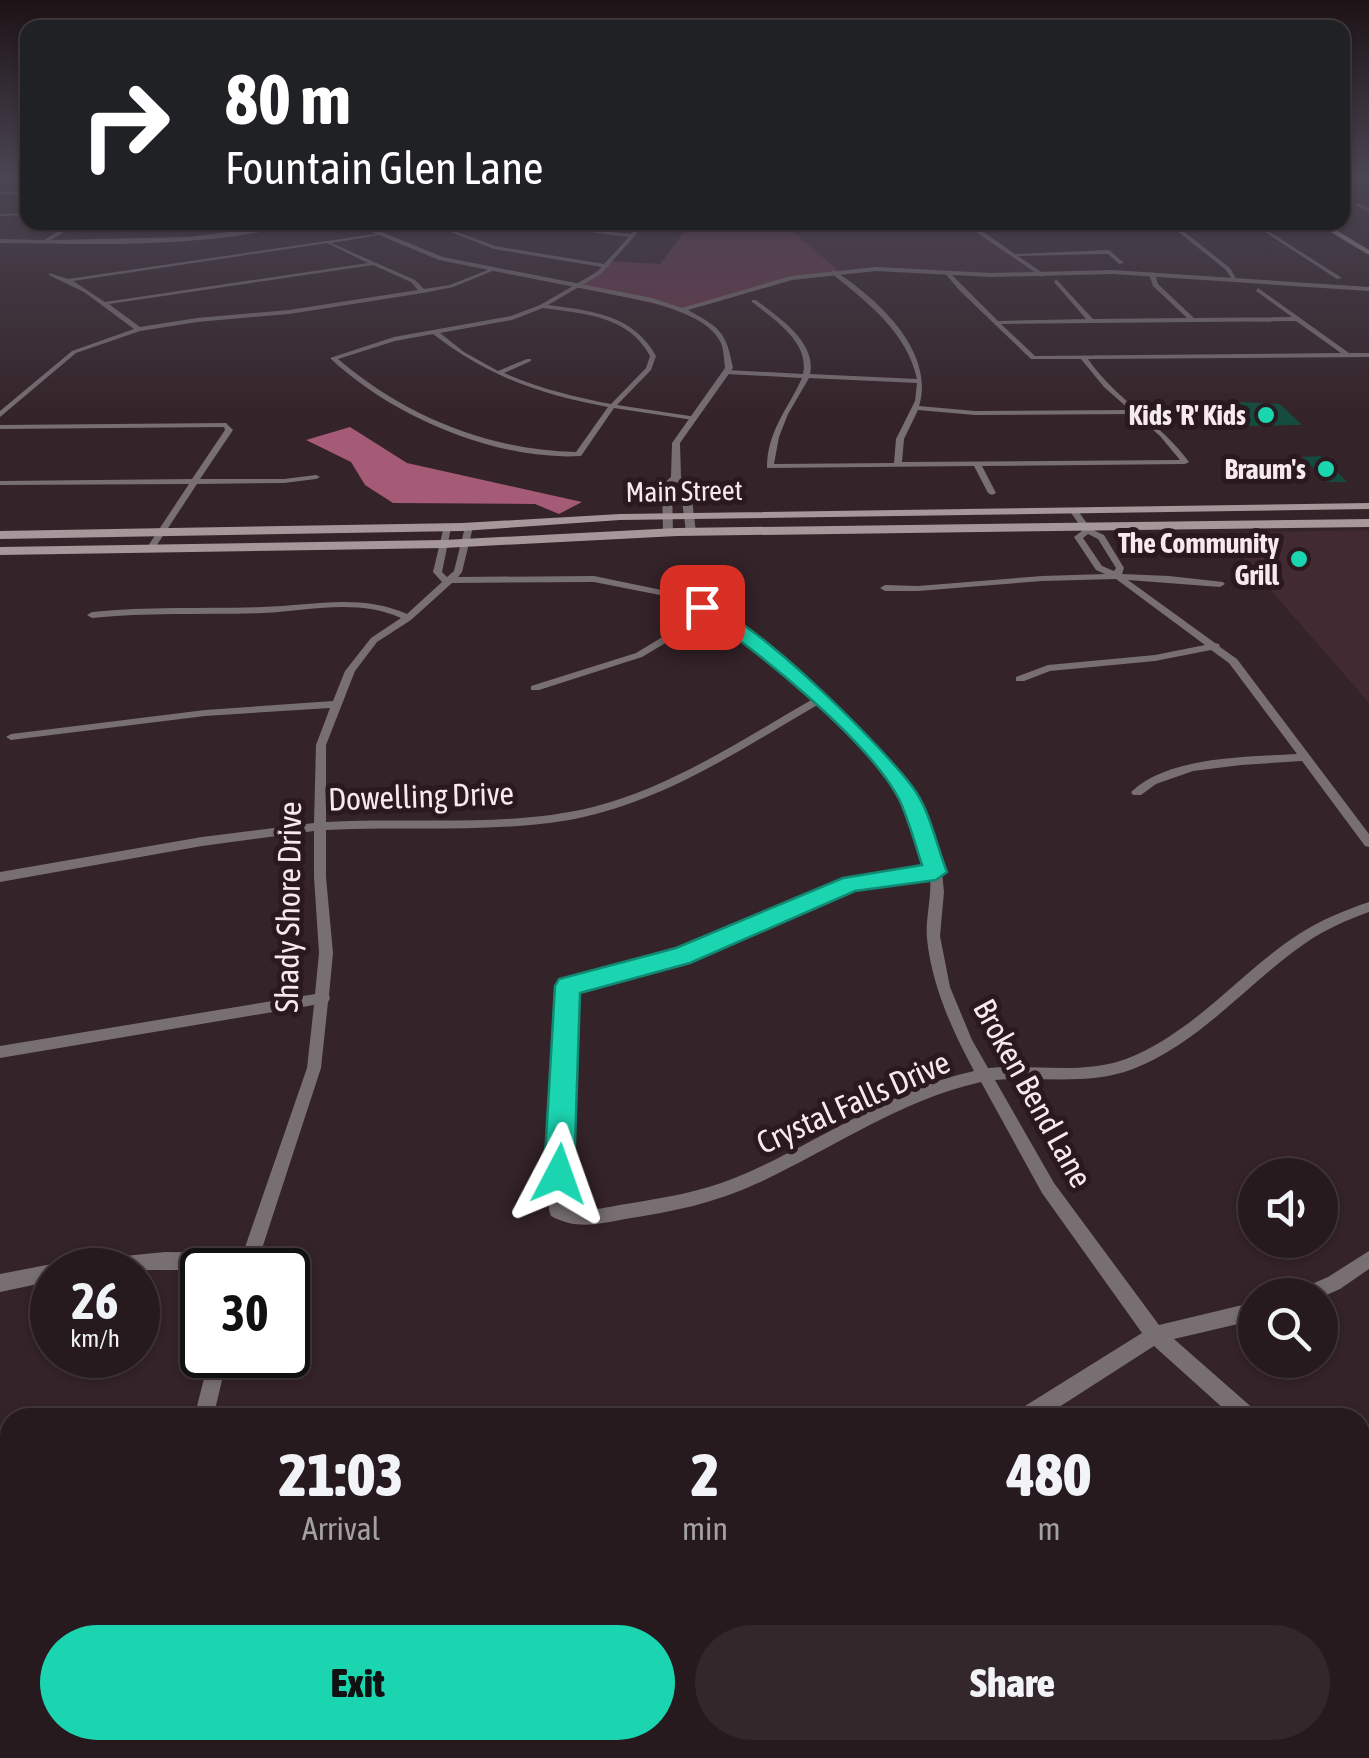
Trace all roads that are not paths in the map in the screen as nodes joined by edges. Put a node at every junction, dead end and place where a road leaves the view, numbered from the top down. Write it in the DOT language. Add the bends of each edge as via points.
graph roads {
  1 [pos="228,258"];
  2 [pos="359,258"];
  3 [pos="443,258"];
  4 [pos="556,258"];
  5 [pos="611,258"];
  6 [pos="1023,258"];
  7 [pos="1116,258"];
  8 [pos="1215,258"];
  9 [pos="1308,258"];
  10 [pos="1121,263"];
  11 [pos="372,264"];
  12 [pos="606,266"];
  13 [pos="492,270"];
  14 [pos="832,272"];
  15 [pos="948,273"];
  16 [pos="51,274"];
  17 [pos="1042,274"];
  18 [pos="1152,274"];
  19 [pos="1339,278"];
  20 [pos="70,280"];
  21 [pos="1234,280"];
  22 [pos="1056,281"];
  23 [pos="577,286"];
  24 [pos="422,290"];
  25 [pos="1258,290"];
  26 [pos="1368,291"];
  27 [pos="754,301"];
  28 [pos="108,303"];
  29 [pos="542,306"];
  30 [pos="682,310"];
  31 [pos="1299,319"];
  32 [pos="1192,320"];
  33 [pos="1090,321"];
  34 [pos="1000,322"];
  35 [pos="139,329"];
  36 [pos="435,332"];
  37 [pos="1347,355"];
  38 [pos="1369,355"];
  39 [pos="1084,359"];
  40 [pos="529,360"];
  41 [pos="727,372"];
  42 [pos="499,373"];
  43 [pos="810,376"];
  44 [pos="919,380"];
  45 [pos="20,395"];
  46 [pos="0,396"];
  47 [pos="612,406"];
  48 [pos="915,408"];
  49 [pos="1138,412"];
  50 [pos="0,415"];
  51 [pos="690,418"];
  52 [pos="0,427"];
  53 [pos="976,463"];
  54 [pos="898,465"];
  55 [pos="316,476"];
  56 [pos="676,478"];
  57 [pos="192,481"];
  58 [pos="0,483"];
  59 [pos="992,494"];
  60 [pos="1317,506"];
  61 [pos="1369,506"];
  62 [pos="1073,510"];
  63 [pos="668,516"];
  64 [pos="688,516"];
  65 [pos="1334,523"];
  66 [pos="1369,523"];
  67 [pos="468,527"];
  68 [pos="448,528"];
  69 [pos="1086,528"];
  70 [pos="161,531"];
  71 [pos="668,532"];
  72 [pos="690,532"];
  73 [pos="0,535"];
  74 [pos="444,544"];
  75 [pos="465,544"];
  76 [pos="150,549"];
  77 [pos="0,551"];
  78 [pos="1117,576"];
  79 [pos="445,580"];
  80 [pos="1220,584"];
  81 [pos="885,588"];
  82 [pos="710,612"];
  83 [pos="92,615"];
  84 [pos="408,618"];
  85 [pos="1216,646"];
  86 [pos="1020,680"];
  87 [pos="535,688"];
  88 [pos="820,699"];
  89 [pos="335,704"];
  90 [pos="11,737"];
  91 [pos="1305,757"];
  92 [pos="1138,792"];
  93 [pos="322,826"];
  94 [pos="1369,843"];
  95 [pos="936,872"];
  96 [pos="0,877"];
  97 [pos="1369,907"];
  98 [pos="323,998"];
  99 [pos="0,1052"];
  100 [pos="985,1075"];
  101 [pos="253,1248"];
  102 [pos="1369,1259"];
  103 [pos="30,1277"];
  104 [pos="1338,1280"];
  105 [pos="0,1283"];
  106 [pos="1238,1314"];
  107 [pos="1154,1335"];
  108 [pos="214,1378"];
  109 [pos="206,1408"];
  110 [pos="1040,1408"];
  111 [pos="1238,1408"];
  1 -- 20 [label="street"];
  2 -- 11 [label="street"];
  3 -- 13 [label="street"];
  4 -- 12 [label="street"];
  5 -- 12 [label="street"];
  6 -- 17 [label="street"];
  7 -- 10 [label="street"];
  8 -- 21 [label="street"];
  9 -- 19 [label="street"];
  11 -- 24 [label="street"];
  11 -- 28 [label="street"];
  12 -- 23 [label="street"];
  13 -- 23 [label="street"];
  13 -- 24 [label="street"];
  14 -- 15 [label="street"];
  14 -- 30 [label="street"];
  14 -- 44 [label="street" via="898,334"];
  15 -- 17 [label="street"];
  15 -- 34 [label="street"];
  16 -- 20 [label="street"];
  17 -- 18 [label="street"];
  18 -- 21 [label="street"];
  18 -- 32 [label="street"];
  20 -- 28 [label="street"];
  21 -- 26 [label="street"];
  22 -- 33 [label="street"];
  23 -- 29 [label="street"];
  23 -- 30 [label="street"];
  24 -- 35 [label="street"];
  25 -- 31 [label="street"];
  27 -- 43 [label="street" via="798,337"];
  28 -- 35 [label="street"];
  29 -- 36 [label="street"];
  29 -- 47 [label="street" via="616,322 647,343 650,368"];
  30 -- 41 [label="street" via="724,342"];
  31 -- 32 [label="street"];
  31 -- 37 [label="street"];
  32 -- 33 [label="street"];
  33 -- 34 [label="street"];
  34 -- 39 [label="street" via="1033,358"];
  35 -- 45 [label="street" via="74,352"];
  36 -- 42 [label="street" via="462,356"];
  36 -- 47 [label="street" via="332,358 365,385 444,426 503,444 578,454"];
  37 -- 38 [label="street"];
  37 -- 39 [label="street"];
  39 -- 49 [label="street"];
  40 -- 42 [label="street"];
  41 -- 43 [label="street"];
  41 -- 51 [label="street"];
  42 -- 47 [label="street"];
  43 -- 44 [label="street"];
  43 -- 54 [label="street" via="781,420 770,466"];
  44 -- 48 [label="street"];
  45 -- 46 [label="street"];
  45 -- 50 [label="street"];
  47 -- 51 [label="street"];
  48 -- 49 [label="street"];
  48 -- 54 [label="street" via="898,436"];
  49 -- 53 [label="street" via="1184,462"];
  51 -- 56 [label="street" via="676,443"];
  52 -- 57 [label="street" via="226,425 229,430"];
  53 -- 54 [label="street"];
  53 -- 59 [label="street"];
  55 -- 57 [label="street"];
  56 -- 63 [label="street" via="667,485"];
  56 -- 64 [label="street" via="685,484"];
  57 -- 58 [label="street"];
  57 -- 70 [label="street"];
  60 -- 61 [label="main road, Main Street"];
  60 -- 62 [label="main road, Main Street"];
  60 -- 65 [label="main road"];
  62 -- 64 [label="main road, Main Street"];
  62 -- 69 [label="street"];
  63 -- 64 [label="main road, Main Street"];
  63 -- 67 [label="main road, Main Street"];
  63 -- 71 [label="street"];
  64 -- 72 [label="street"];
  65 -- 66 [label="main road, Main Street"];
  65 -- 69 [label="main road, Main Street"];
  67 -- 68 [label="main road, Main Street"];
  67 -- 75 [label="street, Shady Shore Drive"];
  68 -- 70 [label="main road, Main Street"];
  68 -- 74 [label="street"];
  69 -- 72 [label="main road, Main Street"];
  69 -- 78 [label="street" via="1101,536 1120,568"];
  69 -- 78 [label="street" via="1078,536 1084,546 1099,568"];
  70 -- 73 [label="main road, Main Street"];
  70 -- 76 [label="street"];
  71 -- 72 [label="main road, Main Street"];
  71 -- 75 [label="main road, Main Street"];
  74 -- 75 [label="main road, Main Street"];
  74 -- 76 [label="main road, Main Street"];
  74 -- 79 [label="street" via="438,572"];
  75 -- 79 [label="street, Shady Shore Drive" via="458,572"];
  76 -- 77 [label="main road, Main Street"];
  78 -- 80 [label="street"];
  78 -- 81 [label="street"];
  78 -- 85 [label="street"];
  79 -- 82 [label="street, Broken Bend Lane" via="608,580 678,596"];
  79 -- 84 [label="street, Shady Shore Drive"];
  82 -- 87 [label="street" via="640,655"];
  82 -- 88 [label="street, Broken Bend Lane"];
  83 -- 84 [label="street" via="358,602"];
  84 -- 89 [label="street, Shady Shore Drive" via="362,652"];
  85 -- 86 [label="street" via="1048,668"];
  85 -- 91 [label="street"];
  88 -- 93 [label="street, Dowelling Drive" via="693,771 595,810 549,818"];
  88 -- 95 [label="street, Broken Bend Lane" via="908,796"];
  89 -- 90 [label="street"];
  89 -- 93 [label="street, Shady Shore Drive" via="322,745"];
  91 -- 92 [label="street" via="1200,768 1154,780"];
  91 -- 94 [label="street"];
  93 -- 96 [label="street, Dowelling Drive"];
  93 -- 98 [label="street, Shady Shore Drive"];
  95 -- 100 [label="street, Broken Bend Lane" via="935,954 952,1011"];
  95 -- 100 [label="street, Crystal Falls Drive" via="852,884 682,956 568,986 557,1210 588,1218 724,1190 880,1113"];
  97 -- 100 [label="street, Crystal Falls Drive" via="1311,930 1231,997 1129,1064"];
  98 -- 99 [label="street"];
  98 -- 101 [label="street, Shady Shore Drive" via="314,1068"];
  100 -- 107 [label="street, Broken Bend Lane" via="1048,1188"];
  102 -- 104 [label="street"];
  103 -- 105 [label="street"];
  106 -- 107 [label="street"];
  107 -- 110 [label="street"];
  107 -- 111 [label="street, Broken Bend Lane"];
  108 -- 109 [label="street"];
}
